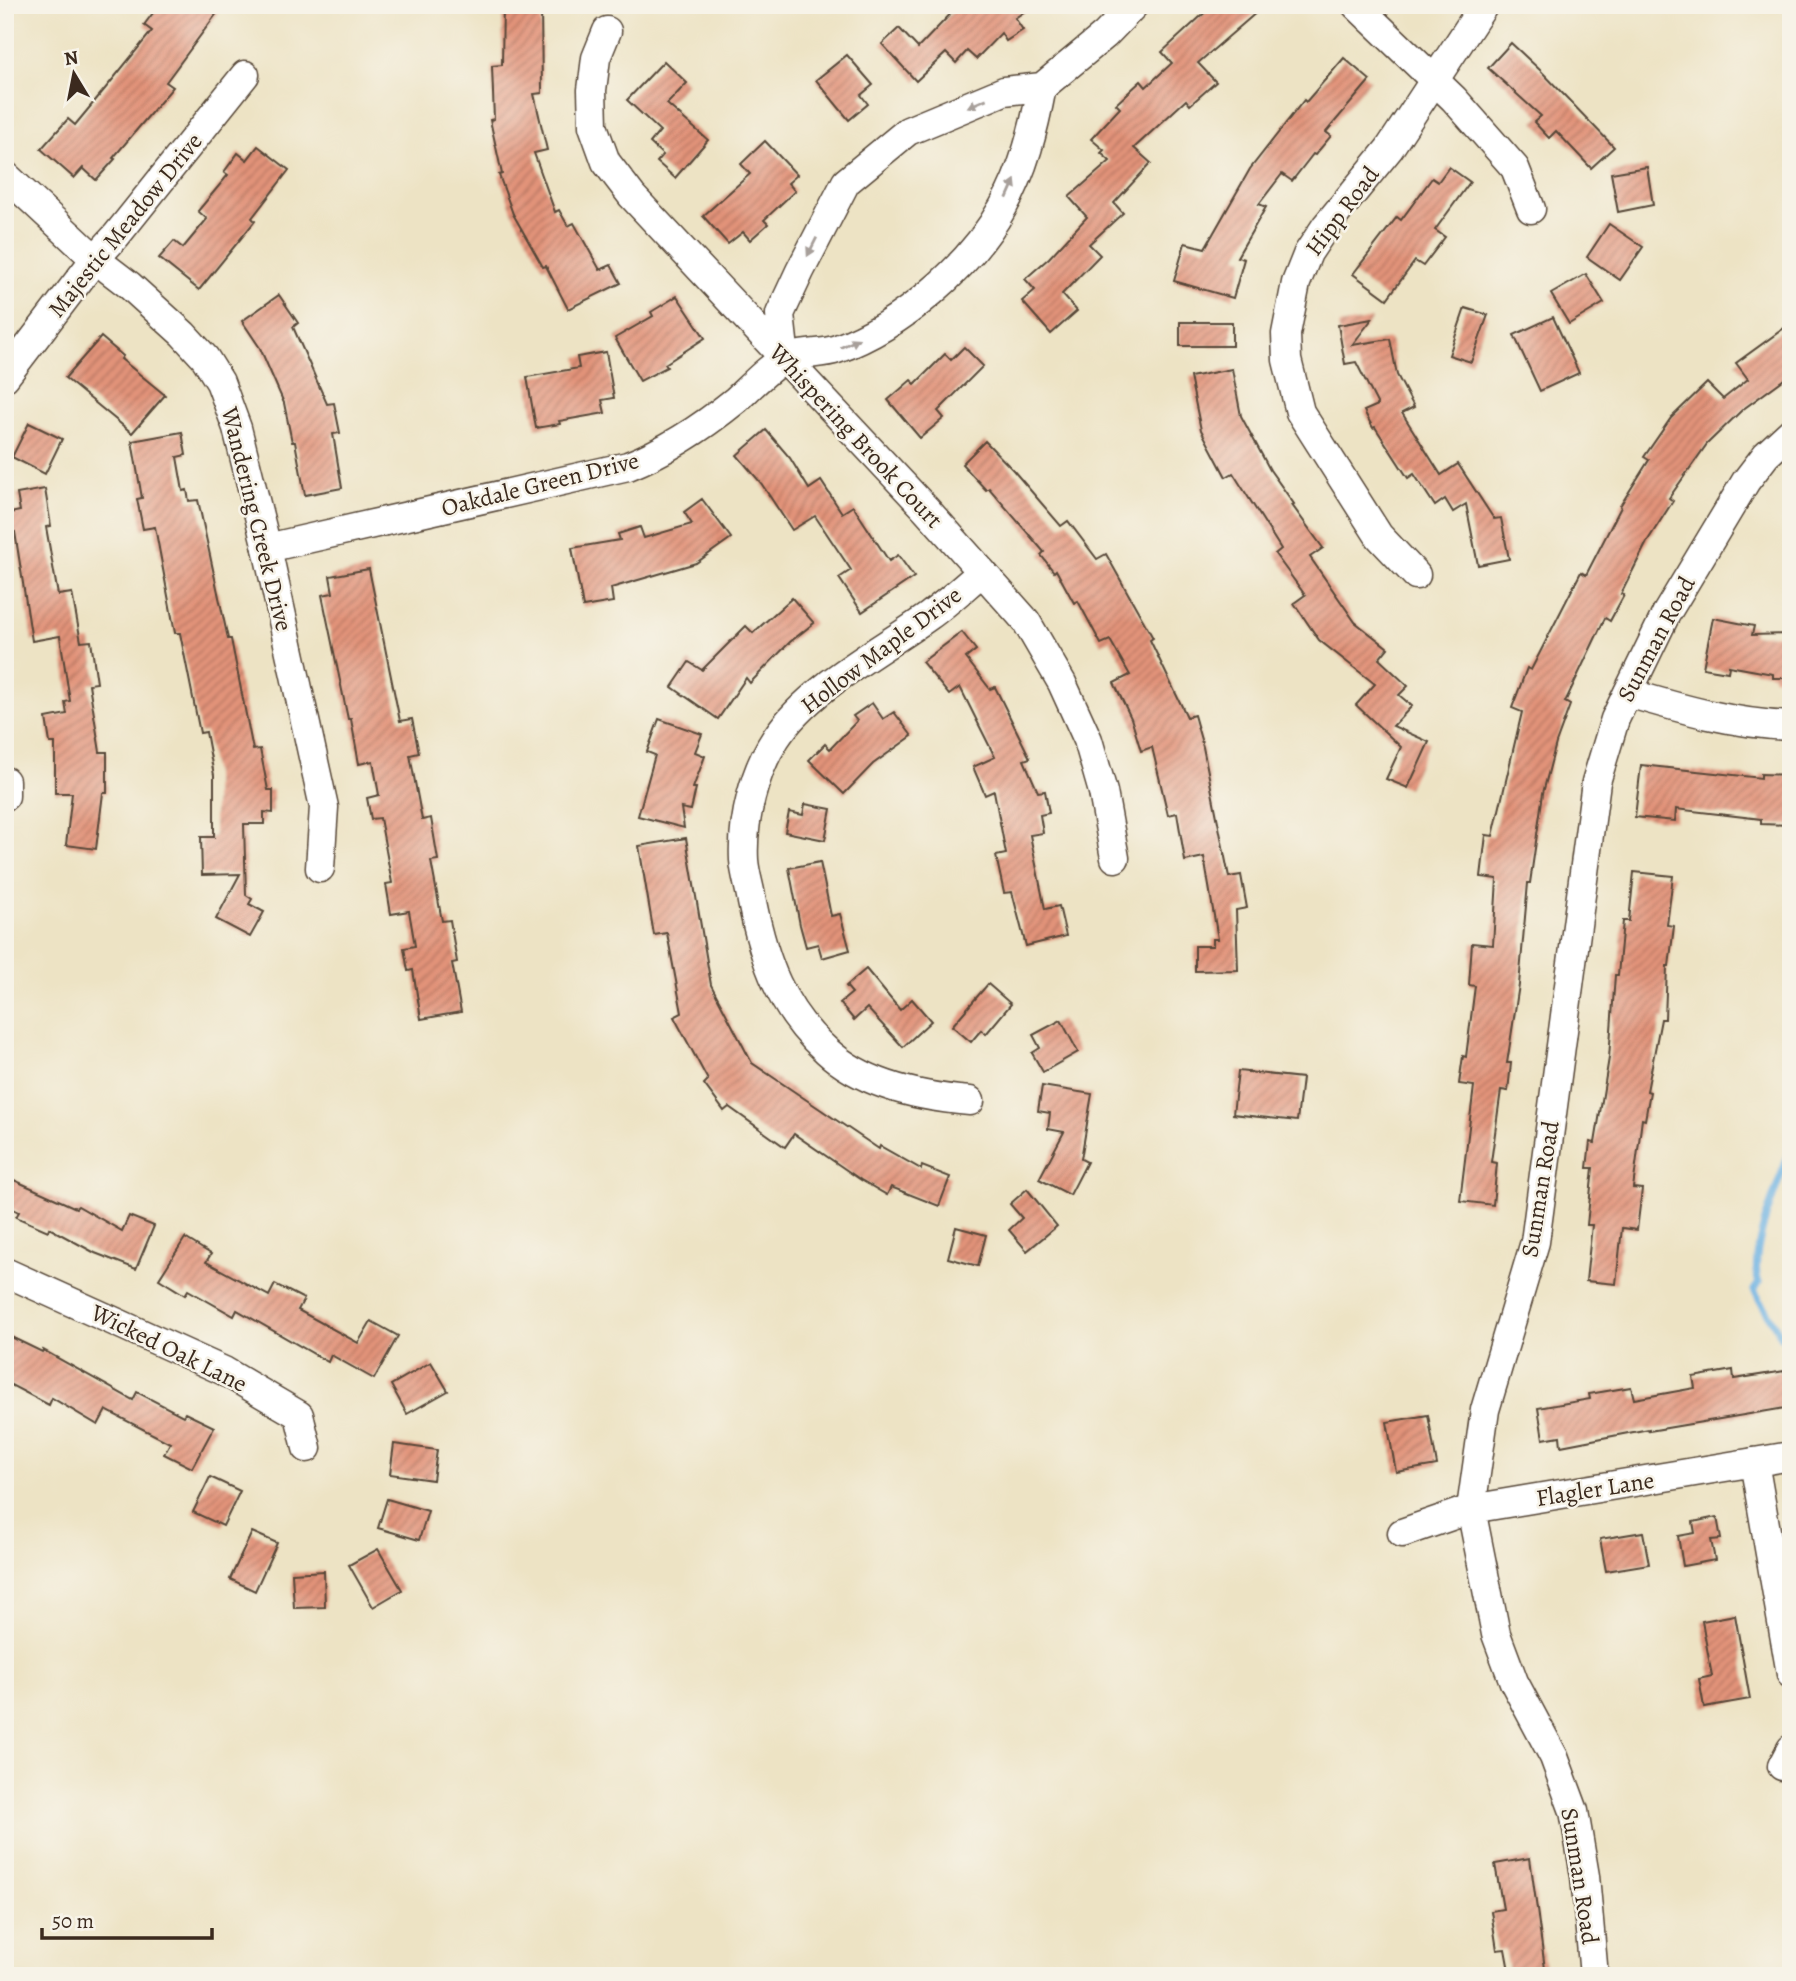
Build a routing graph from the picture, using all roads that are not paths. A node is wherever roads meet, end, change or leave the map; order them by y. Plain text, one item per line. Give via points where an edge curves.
1 (1133, 5) edge
2 (1356, 5) edge
3 (1484, 5) edge
4 (607, 31) dead end
5 (246, 75) dead end
6 (1434, 80) junction
7 (1042, 87) junction
8 (5, 175) edge
9 (1531, 209) dead end
10 (95, 259) junction
11 (785, 359) junction
12 (5, 377) edge
13 (1791, 432) edge
14 (267, 548) junction
15 (982, 572) junction
16 (1416, 575) dead end
17 (1628, 693) junction
18 (1791, 726) edge
19 (5, 781) edge
20 (5, 796) edge
21 (1115, 858) dead end
22 (320, 869) dead end
23 (970, 1101) dead end
24 (5, 1272) edge
25 (307, 1448) dead end
26 (1791, 1456) edge
27 (1754, 1462) junction
28 (1471, 1509) junction
29 (1402, 1533) dead end
30 (1791, 1674) edge
31 (1594, 1976) edge

1 - 7 street via 1105,35
2 - 6 street
3 - 6 street, Hipp Road
4 - 11 street, Whispering Brook Court via 596,58 592,90 593,126 606,162 632,196
5 - 10 street, Majestic Meadow Drive
6 - 9 street via 1515,168
6 - 16 street, Hipp Road via 1390,149 1308,253 1286,334 1287,360 1300,412 1379,536
11 -> 7 street, Oakdale Green Drive via 836,350 908,312 943,283 1003,208 1033,135
7 -> 11 street via 1004,91 908,131 846,182 780,314
8 - 10 street, Wandering Creek Drive
10 - 12 street, Majestic Meadow Drive
10 - 14 street, Wandering Creek Drive via 183,334 220,382 237,428
11 - 14 street, Oakdale Green Drive via 712,419 628,466
11 - 15 street, Whispering Brook Court
13 - 17 street, Sunman Road via 1746,481 1666,614
14 - 22 street, Wandering Creek Drive via 324,807
15 - 21 street, Whispering Brook Court via 1026,621 1062,683 1088,740
15 - 23 street, Hollow Maple Drive via 834,682 776,738 751,800 744,860 766,960 781,995 803,1027 829,1053 863,1074 901,1090
17 - 18 street via 1732,721
17 - 28 street, Sunman Road via 1596,782 1535,1242 1485,1410
19 - 20 street
24 - 25 street, Wicked Oak Lane via 225,1371 299,1415
26 - 27 street, Flagler Lane
27 - 28 street, Flagler Lane
27 - 30 street
28 - 29 street, Flagler Lane
28 - 31 street, Sunman Road via 1496,1634 1574,1811

